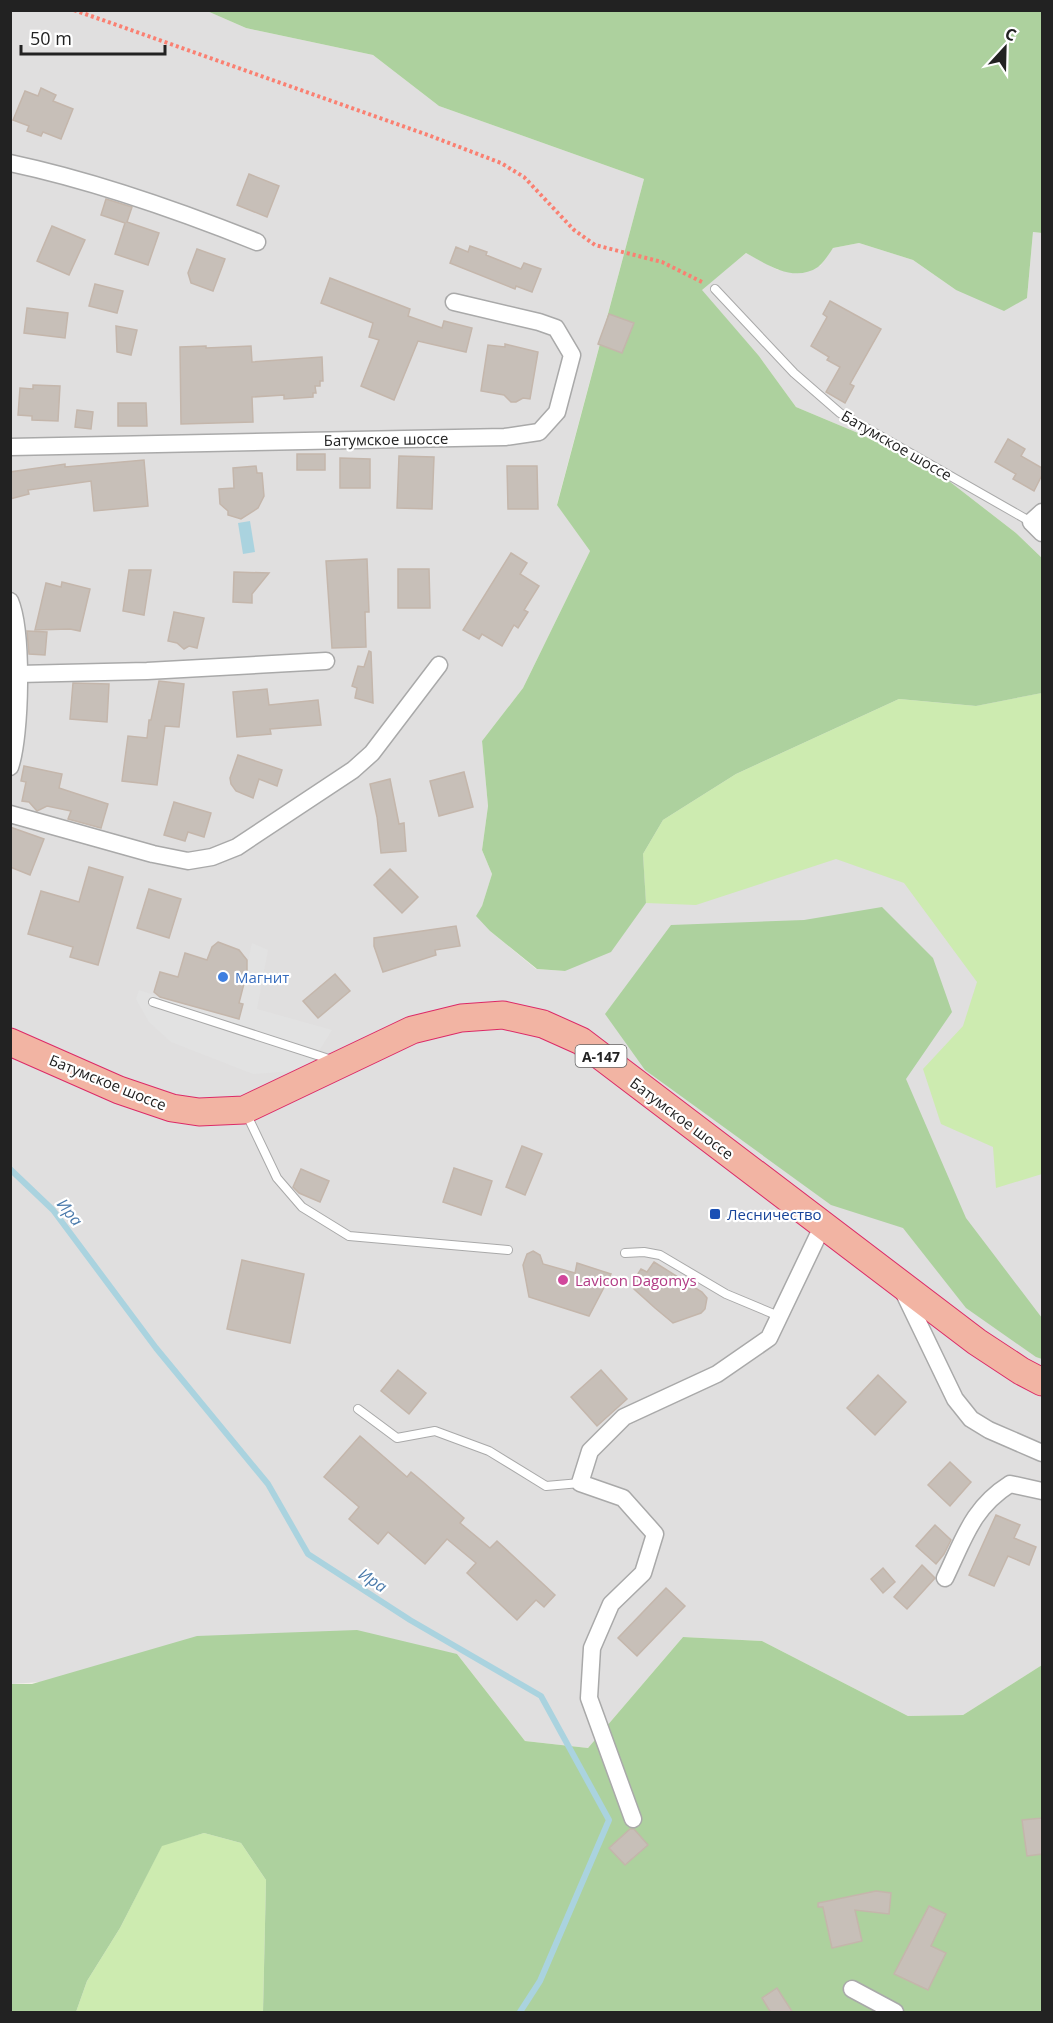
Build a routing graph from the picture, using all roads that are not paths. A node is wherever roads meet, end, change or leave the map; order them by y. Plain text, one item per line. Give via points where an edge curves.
1 (10, 163) edge
2 (257, 242) dead end
3 (715, 289) road end
4 (454, 302) dead end
5 (10, 447) edge
6 (1039, 522) edge
7 (10, 601) edge
8 (326, 661) dead end
9 (439, 665) dead end
10 (18, 674) junction
11 (10, 767) edge
12 (10, 814) edge
13 (153, 1002) dead end
14 (10, 1042) edge
15 (341, 1063) junction
16 (244, 1110) junction
17 (823, 1225) junction
18 (508, 1250) dead end
19 (626, 1253) dead end
20 (899, 1283) junction
21 (781, 1317) junction
22 (1042, 1382) edge
23 (358, 1409) dead end
24 (1042, 1453) edge
25 (580, 1483) junction
26 (1042, 1491) edge
27 (945, 1578) dead end
28 (633, 1819) dead end
29 (852, 1989) dead end
30 (895, 2013) edge

1 - 2 street via 184,213
3 - 6 lane, Батумское шоссе via 794,373 840,413
4 - 5 street, Батумское шоссе via 556,328 572,355 556,412 539,432 506,437
7 - 10 street via 16,613
8 - 10 street via 147,672
9 - 12 street via 372,753 353,771 237,847 212,857 188,861 153,854
10 - 11 street via 17,723
13 - 15 lane
14 - 16 highway, Батумское шоссе / А-147 via 119,1090 171,1108 199,1112
15 - 16 highway, Батумское шоссе / А-147
15 - 17 highway, Батумское шоссе / А-147 via 412,1030 461,1018 503,1015 543,1024 581,1041
16 - 18 lane via 277,1178 302,1208 349,1236
17 - 20 highway, Батумское шоссе / А-147
17 - 21 street
19 - 21 lane via 660,1255 726,1294
20 - 22 highway, Батумское шоссе / А-147 via 976,1342
20 - 24 street via 960,1406 971,1419 989,1430
21 - 25 street via 769,1338 717,1374 624,1417 590,1451
23 - 25 lane via 397,1438 435,1431 489,1451 546,1486
25 - 28 street via 623,1498 655,1534 643,1573 611,1604 592,1648 589,1698
26 - 27 street via 1010,1484 992,1495 975,1516
29 - 30 street

